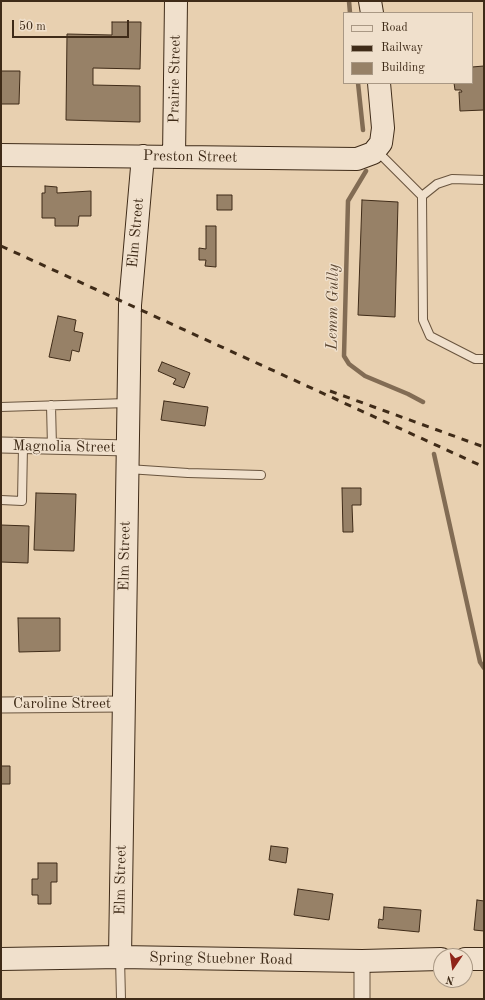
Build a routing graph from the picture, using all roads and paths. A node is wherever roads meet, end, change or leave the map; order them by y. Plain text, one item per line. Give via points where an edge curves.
1 (176, 1) edge
2 (370, 1) edge
3 (372, 12) edge
4 (379, 84) edge
5 (376, 150) junction
6 (1, 155) edge
7 (143, 156) junction
8 (174, 157) junction
9 (484, 180) edge
10 (422, 196) junction
11 (484, 359) edge
12 (128, 404) junction
13 (51, 405) junction
14 (1, 407) edge
15 (1, 445) edge
16 (23, 446) junction
17 (52, 447) junction
18 (128, 458) junction
19 (261, 475) dead end
20 (1, 500) edge
21 (122, 704) junction
22 (1, 705) edge
23 (120, 957) junction
24 (433, 959) edge
25 (473, 959) edge
26 (484, 959) edge
27 (1, 960) edge
28 (362, 961) junction
29 (121, 999) edge
30 (362, 999) edge

1 - 8 street, Prairie Street
2 - 3 street
4 - 5 street via 383,134
5 - 8 street, Preston Street via 364,157 347,159
5 - 10 lane
6 - 7 street, Preston Street
7 - 8 street, Preston Street
7 - 12 street, Elm Street via 130,305
9 - 10 lane via 452,179 437,184
10 - 11 lane via 422,320 430,336 475,359
12 - 13 lane
12 - 18 street, Elm Street
13 - 14 lane
13 - 17 lane
15 - 16 street, Magnolia Street
16 - 17 street, Magnolia Street
16 - 20 lane via 22,501
17 - 18 street, Magnolia Street
18 - 19 lane via 188,473
18 - 21 street, Elm Street
21 - 22 street, Caroline Street
21 - 23 street, Elm Street
23 - 27 street, Spring Stuebner Road
23 - 28 street, Spring Stuebner Road
23 - 29 lane
24 - 28 street, Spring Stuebner Road
25 - 26 street
28 - 30 street

